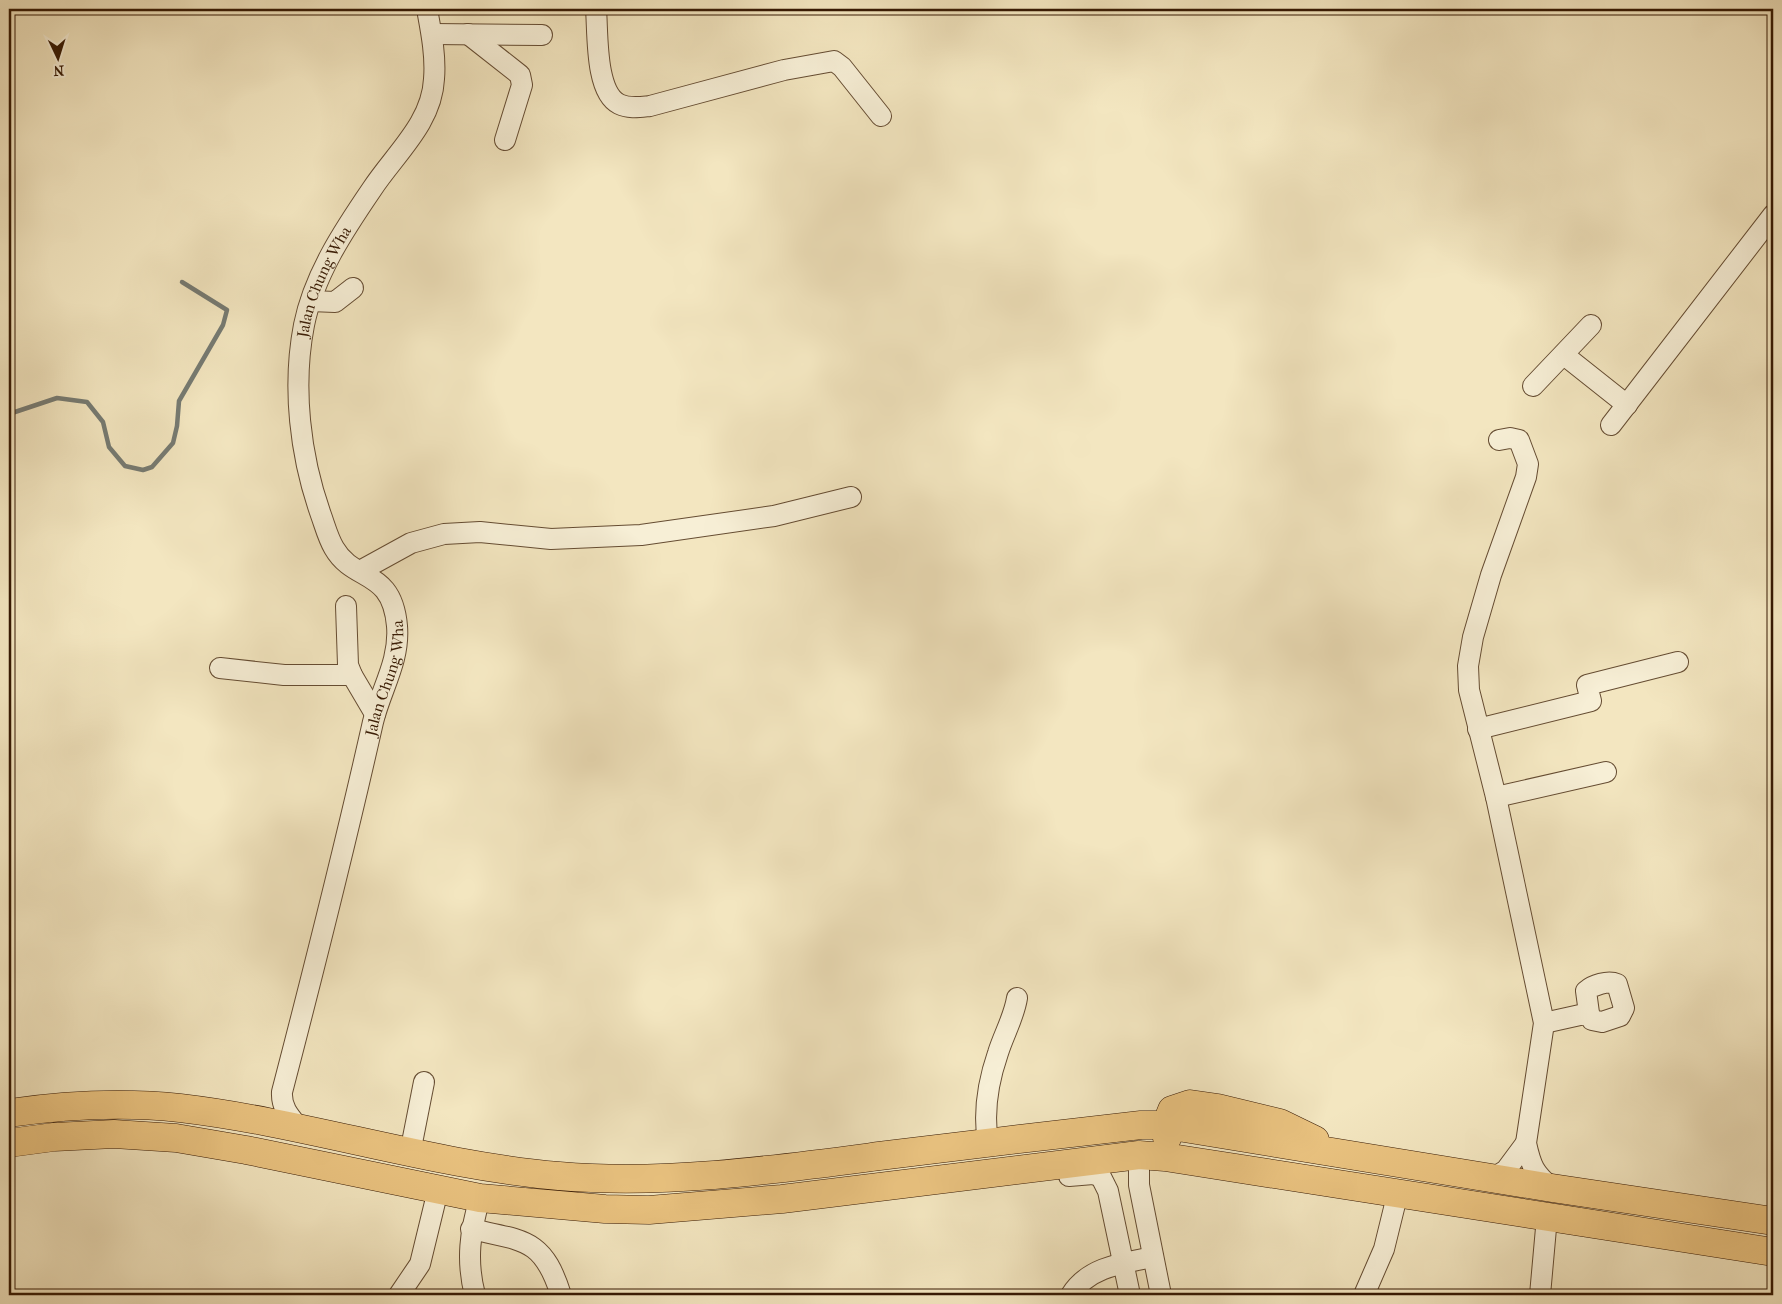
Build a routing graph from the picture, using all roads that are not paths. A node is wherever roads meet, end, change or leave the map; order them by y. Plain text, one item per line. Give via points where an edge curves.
1 (427, 9) edge
2 (596, 9) edge
3 (432, 34) junction
4 (468, 34) junction
5 (542, 34) dead end
6 (881, 116) dead end
7 (505, 140) dead end
8 (1773, 214) edge
9 (353, 288) dead end
10 (311, 301) junction
11 (1591, 325) dead end
12 (1564, 355) junction
13 (1533, 386) dead end
14 (1627, 405) junction
15 (1611, 425) dead end
16 (1499, 440) dead end
17 (851, 497) dead end
18 (360, 571) junction
19 (346, 606) dead end
20 (1678, 662) dead end
21 (220, 668) dead end
22 (352, 675) junction
23 (375, 714) junction
24 (1478, 729) junction
25 (1606, 772) dead end
26 (1496, 797) junction
27 (1017, 998) dead end
28 (1589, 1013) dead end
29 (1544, 1023) junction
30 (424, 1082) dead end
31 (9, 1113) edge
32 (1153, 1125) junction
33 (300, 1129) junction
34 (988, 1142) junction
35 (1526, 1143) junction
36 (9, 1144) edge
37 (410, 1153) junction
38 (1139, 1155) junction
39 (1009, 1170) junction
40 (1493, 1178) junction
41 (1326, 1180) junction
42 (1552, 1188) junction
43 (438, 1190) junction
44 (1398, 1192) junction
45 (480, 1198) junction
46 (1547, 1217) junction
47 (1773, 1221) edge
48 (471, 1229) junction
49 (1773, 1252) edge
50 (1153, 1257) junction
51 (1124, 1263) junction
52 (399, 1295) edge
53 (474, 1295) edge
54 (560, 1295) edge
55 (1070, 1295) edge
56 (1130, 1295) edge
57 (1161, 1295) edge
58 (1364, 1295) edge
59 (1540, 1295) edge

1 - 3 street, Jalan Chung Wha
2 - 6 street via 603,81 608,96 619,104 633,108 650,106 834,60
3 - 4 street
3 - 10 street, Jalan Chung Wha via 434,80 428,106 415,132 373,186 336,243
4 - 5 street
4 - 7 street via 520,75 522,85
8 - 14 street
9 - 10 street via 335,302
10 - 18 street, Jalan Chung Wha via 304,325 300,378 301,437 313,492 334,550
11 - 12 street
12 - 13 street
12 - 14 street
14 - 15 street
16 - 24 street via 1519,440 1528,464 1473,637 1468,666 1469,690
17 - 18 street via 774,516 642,534 551,539 480,532 444,534 411,543
18 - 23 street, Jalan Chung Wha via 389,594 398,629 392,672
19 - 22 street via 348,665
20 - 24 street via 1587,685 1591,701
21 - 22 street via 284,675
22 - 23 street
23 - 33 street, Jalan Chung Wha via 338,876 282,1092 281,1102
24 - 26 street
25 - 26 street
26 - 29 street
27 - 34 street via 1015,1013 998,1053 986,1098
28 - 29 street
29 - 35 street
30 - 37 street
31 - 33 highway via 106,1105 178,1108 251,1118
32 - 34 highway
32 - 38 highway
32 - 40 highway via 1330,1150
32 - 41 highway via 1165,1134 1170,1143 1181,1149 1311,1169
33 - 37 highway
34 - 37 highway via 777,1169 651,1178 561,1176 489,1169
35 - 40 street via 1506,1170
35 - 42 street via 1537,1176
36 - 43 highway via 54,1137 114,1134 176,1138
38 - 39 highway
38 - 41 highway
38 - 50 street via 1139,1185
39 - 45 highway via 782,1199 649,1210 605,1210
39 - 51 street via 1029,1180 1093,1174 1101,1177 1108,1191
40 - 42 highway
41 - 44 highway
42 - 47 highway
43 - 45 highway
43 - 52 street via 420,1264
44 - 46 highway
44 - 58 street via 1384,1249
45 - 48 street
46 - 49 highway
46 - 59 street
48 - 53 street via 470,1279
48 - 54 street via 530,1245 544,1256
50 - 51 street
50 - 57 street
51 - 55 street via 1094,1272
51 - 56 street

